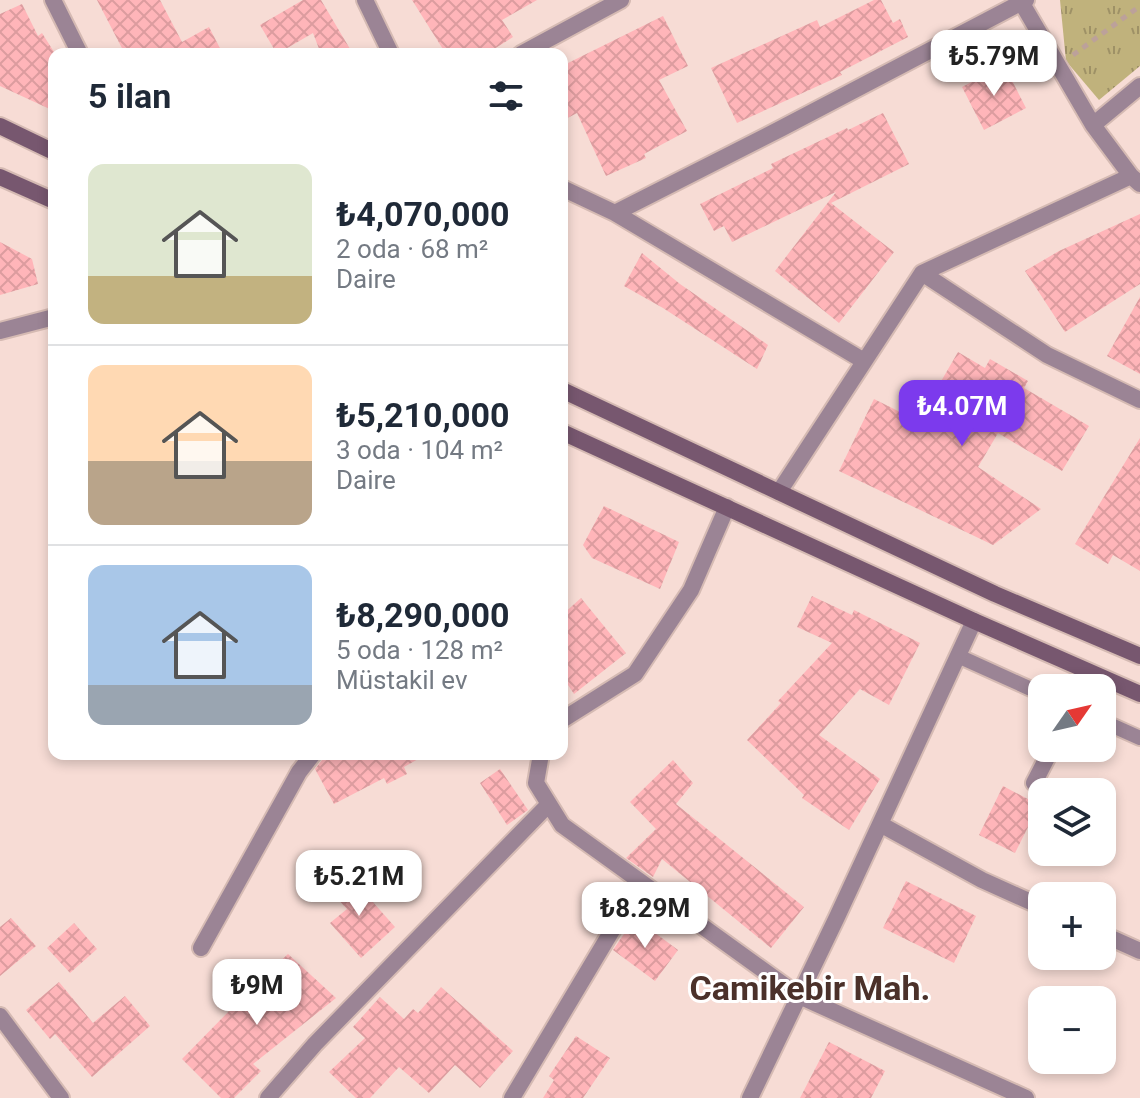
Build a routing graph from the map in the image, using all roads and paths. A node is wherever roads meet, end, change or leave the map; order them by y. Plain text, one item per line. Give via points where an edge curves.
1 (53, 0) edge
2 (365, 0) edge
3 (621, 0) edge
4 (1023, 1) edge
5 (603, 4) edge
6 (1140, 6) edge
7 (77, 48) edge
8 (388, 48) edge
9 (531, 48) edge
10 (1059, 66) junction
11 (1140, 86) edge
12 (1093, 125) junction
13 (0, 126) edge
14 (48, 149) edge
15 (0, 177) edge
16 (1136, 180) edge
17 (568, 191) edge
18 (48, 198) edge
19 (615, 213) junction
20 (922, 273) junction
21 (48, 319) edge
22 (0, 331) edge
23 (864, 361) junction
24 (568, 393) edge
25 (1140, 400) edge
26 (568, 435) edge
27 (779, 492) junction
28 (727, 507) junction
29 (974, 621) junction
30 (958, 656) junction
31 (1140, 656) edge
32 (1028, 688) edge
33 (1140, 694) edge
34 (568, 716) edge
35 (1116, 727) edge
36 (1140, 738) edge
37 (308, 760) edge
38 (540, 760) edge
39 (549, 804) junction
40 (880, 824) junction
41 (641, 882) junction
42 (1028, 901) edge
43 (1116, 940) edge
44 (201, 948) dead end
45 (1140, 951) edge
46 (799, 996) junction
47 (0, 1016) edge
48 (61, 1098) edge
49 (268, 1098) edge
50 (512, 1098) edge
51 (750, 1098) edge
52 (1026, 1098) edge

1 - 7 street
2 - 8 street
3 - 5 street
4 - 10 street
4 - 19 street
5 - 9 street
6 - 10 path
10 - 12 street
11 - 12 street
12 - 16 street
13 - 14 main road
15 - 18 main road
16 - 20 street
17 - 19 street
19 - 23 street
20 - 23 street
20 - 25 street via 1047,355
21 - 22 street
23 - 27 street
24 - 27 main road
26 - 28 main road
27 - 31 main road
28 - 29 main road
28 - 34 street via 691,590 635,674
29 - 30 street
29 - 33 main road
30 - 32 lane
30 - 40 street
35 - 36 lane
37 - 44 street
38 - 39 street via 536,783
39 - 41 street via 562,825
39 - 49 street
40 - 42 street
40 - 46 street
41 - 46 street
41 - 50 street
43 - 45 street
46 - 51 street
46 - 52 street
47 - 48 street

